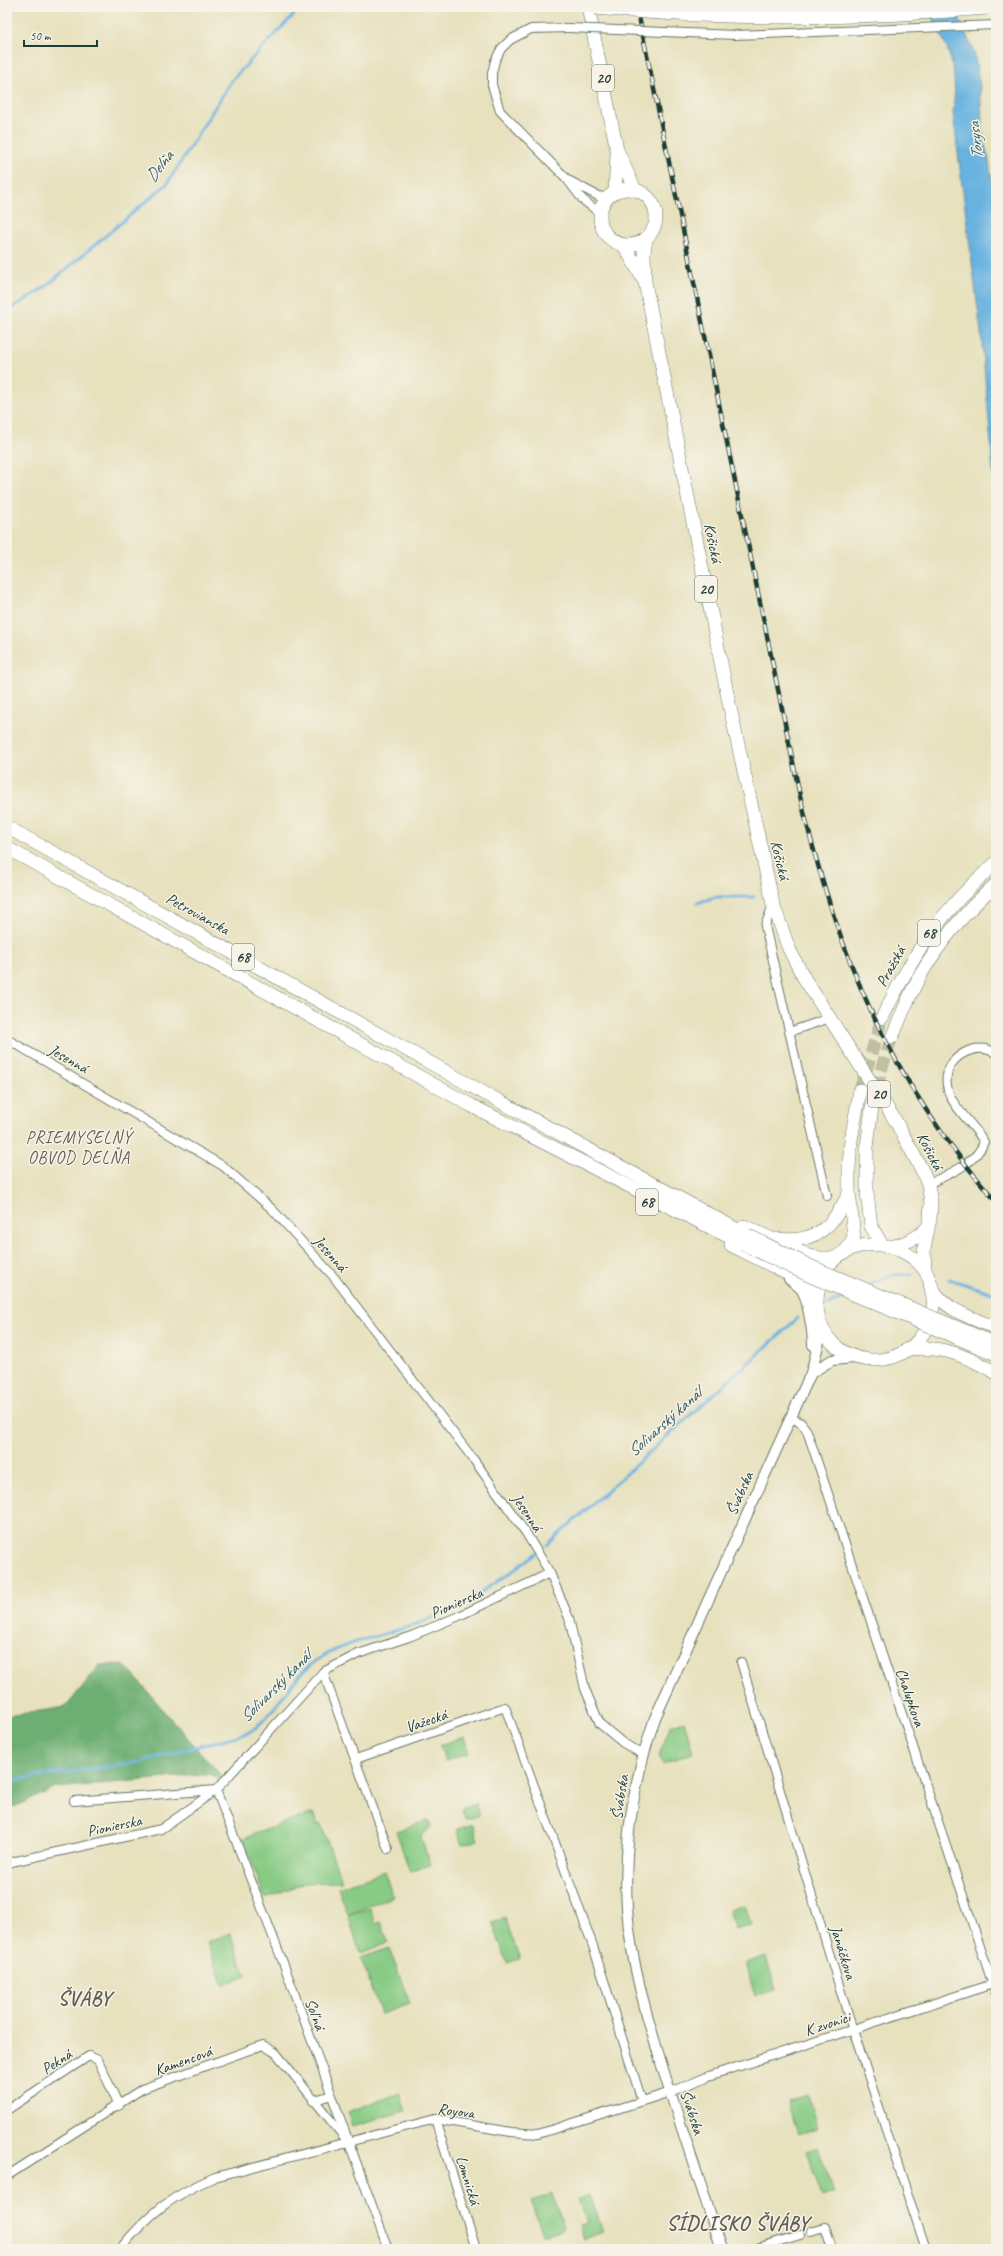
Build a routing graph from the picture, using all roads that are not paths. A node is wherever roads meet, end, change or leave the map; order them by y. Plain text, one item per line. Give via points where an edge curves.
1 (588, 7) edge
2 (595, 7) edge
3 (986, 7) edge
4 (996, 25) edge
5 (617, 150) junction
6 (566, 178) junction
7 (635, 190) junction
8 (611, 195) junction
9 (600, 213) junction
10 (646, 239) junction
11 (624, 245) junction
12 (645, 282) junction
13 (7, 827) edge
14 (7, 848) edge
15 (996, 863) edge
16 (996, 884) edge
17 (773, 904) junction
18 (830, 1018) junction
19 (882, 1018) tunnel mouth
20 (789, 1032) junction
21 (892, 1037) tunnel mouth
22 (7, 1039) edge
23 (996, 1053) edge
24 (860, 1090) tunnel mouth
25 (472, 1106) junction
26 (872, 1107) tunnel mouth
27 (928, 1184) junction
28 (849, 1192) junction
29 (827, 1196) dead end
30 (928, 1227) junction
31 (749, 1237) junction
32 (886, 1246) junction
33 (840, 1255) junction
34 (777, 1269) junction
35 (925, 1270) junction
36 (930, 1283) junction
37 (816, 1300) junction
38 (932, 1314) junction
39 (819, 1323) junction
40 (996, 1328) edge
41 (996, 1344) edge
42 (908, 1349) junction
43 (996, 1354) edge
44 (855, 1358) junction
45 (973, 1360) junction
46 (811, 1373) junction
47 (996, 1373) edge
48 (790, 1417) junction
49 (550, 1573) junction
50 (741, 1662) dead end
51 (323, 1672) junction
52 (642, 1754) junction
53 (356, 1759) junction
54 (216, 1790) junction
55 (74, 1800) dead end
56 (388, 1849) dead end
57 (7, 1863) edge
58 (993, 1984) junction
59 (996, 1994) edge
60 (853, 2029) junction
61 (670, 2092) junction
62 (331, 2095) junction
63 (313, 2101) junction
64 (642, 2101) junction
65 (119, 2106) junction
66 (7, 2110) edge
67 (435, 2119) junction
68 (348, 2142) junction
69 (7, 2176) edge
70 (811, 2232) dead end
71 (800, 2235) dead end
72 (120, 2249) edge
73 (388, 2249) edge
74 (476, 2249) edge
75 (722, 2249) edge
76 (754, 2249) edge
77 (832, 2249) edge
78 (926, 2249) edge

1 - 5 main road, 20
2 - 3 highway, bridge via 676,13 798,16
4 - 6 street, bridge via 735,35 569,28 543,28 520,33 501,49 492,73 494,95 500,111
5 - 7 main road, 20
5 - 8 main road, 20
6 - 8 street via 593,194
6 - 9 street via 583,200
7 - 8 main road via 621,190
7 - 10 main road, Košická / 20 via 650,199 656,216 652,232
8 - 9 main road, 20
9 - 11 main road via 604,232 614,242
10 - 11 main road via 632,245
10 - 12 main road, Košická / 20
11 - 12 main road, Košická / 20
12 - 17 main road, Košická / 20 via 728,696
13 - 31 main road, Petrovianska / 68 via 477,1089
14 - 25 main road, 68
15 - 19 main road, Pražská / 68 via 951,905 926,937 906,969
16 - 21 main road, Pražská / 68 via 962,918 939,947 920,976
17 - 18 main road, Košická / 20 via 789,949
17 - 20 street, Košická via 765,926
18 - 20 street
18 - 27 main road, Košická / 20 via 895,1120 918,1159
20 - 29 street, Košická
22 - 49 street, Jesenná via 216,1161 236,1175 272,1209 333,1276 474,1460
23 - 27 street, Košická via 985,1048 970,1050 958,1057 949,1069 946,1085 949,1096 984,1142 973,1159
24 - 28 main road, 68 via 851,1140
25 - 31 main road
25 - 34 main road, 68 via 542,1148
26 - 32 main road via 866,1165 870,1226
27 - 30 main road, Košická / 20 via 931,1203
28 - 31 main road, 68 via 826,1228 812,1236 788,1240
28 - 33 main road, 68 via 854,1236
30 - 32 main road via 920,1236 906,1243
30 - 35 main road, Košická / 20 via 924,1249
31 - 33 main road via 809,1256 820,1258
31 - 41 main road, bridge via 812,1267
31 - 43 main road, bridge via 808,1275
32 - 33 main road via 864,1246
32 - 35 main road, 68 via 903,1252
33 - 37 main road, 68 via 822,1276
34 - 37 main road, 68 via 806,1283
34 - 46 street via 798,1286 806,1298 813,1334
35 - 36 main road, 68
36 - 38 main road, 68 via 934,1302
36 - 40 main road via 937,1296 948,1305
37 - 39 main road, 68
38 - 42 main road, 68 via 926,1330
38 - 45 main road via 938,1327
39 - 44 main road, 68 via 833,1343
39 - 46 street, Švábska via 819,1342
42 - 44 main road, 68 via 879,1360
42 - 45 main road via 938,1348
44 - 46 street via 832,1360
45 - 47 main road
46 - 48 street, Švábska
48 - 52 street, Švábska via 655,1718
48 - 58 street, Chalupkova via 801,1423 807,1431
49 - 51 street, Pionierska via 459,1616 409,1637 358,1654
49 - 52 street via 569,1618 585,1689 600,1724
50 - 60 street, Janáčkova
51 - 53 street
51 - 54 street, Pionierska
52 - 61 street, Švábska via 630,1818 627,1908 645,2010
53 - 56 street
53 - 64 street, Važecká via 505,1707 593,1946
54 - 55 street, Pionierska
54 - 57 street, Pionierska via 161,1829
54 - 62 street, Soľná via 284,1964
58 - 59 street, Chalupkova
58 - 60 street, K zvonici
60 - 61 street, K zvonici via 709,2076
60 - 78 street, Janáčkova
61 - 64 street, Royova
61 - 75 street, Švábska
62 - 63 street
62 - 68 street, Soľná
63 - 65 street, Kamencová via 276,2053 263,2046 142,2089
63 - 68 street, Kamencová
64 - 67 street, Royova via 538,2134
65 - 66 street, Pekná via 98,2060 88,2056
65 - 69 street, Kamencová
67 - 68 street, Royova
67 - 74 street, Lomnická
68 - 72 street, Royova via 215,2177 185,2190 166,2202
68 - 73 street, Soľná
70 - 77 street via 825,2227
71 - 76 street

